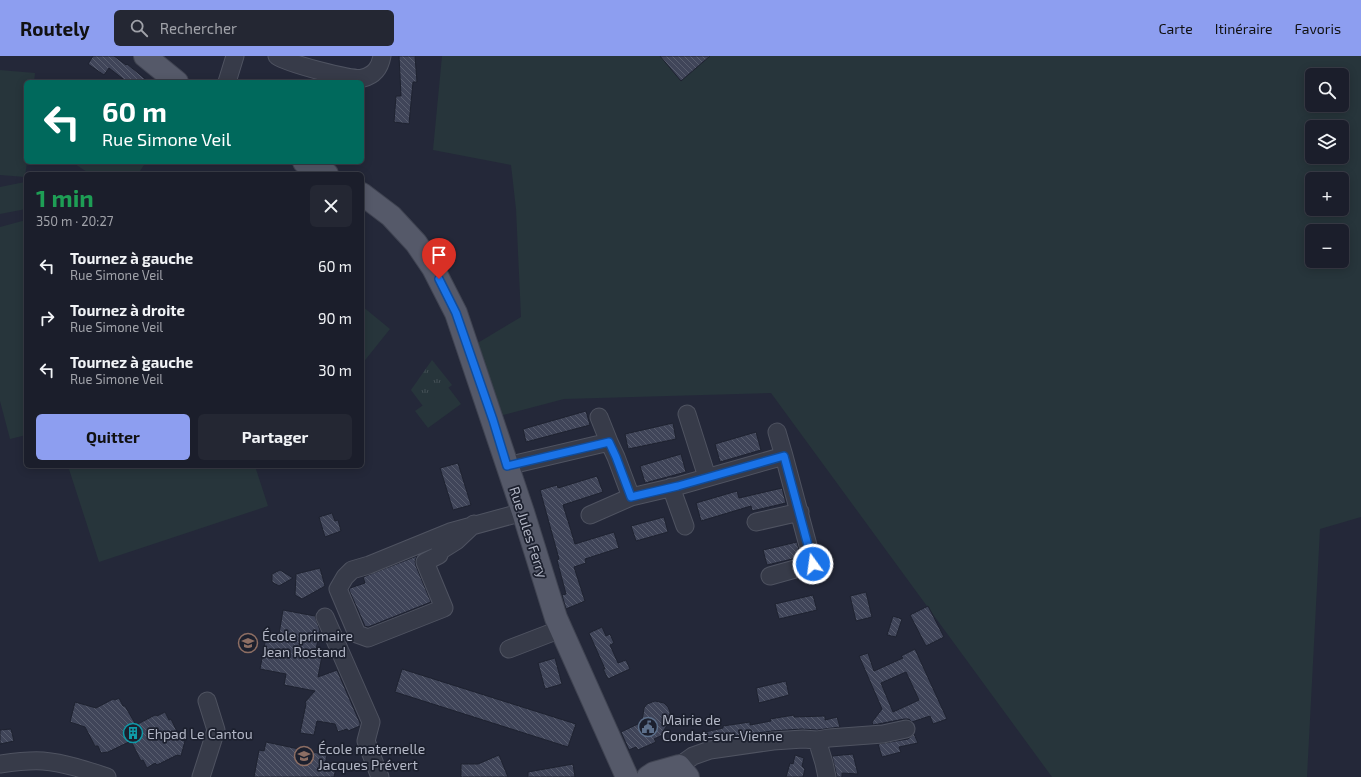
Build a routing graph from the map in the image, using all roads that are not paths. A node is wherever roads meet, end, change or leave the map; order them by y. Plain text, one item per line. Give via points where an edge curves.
1 (145, 56) edge
2 (235, 56) edge
3 (277, 56) edge
4 (382, 56) edge
5 (175, 80) edge
6 (228, 80) edge
7 (308, 164) edge
8 (323, 172) edge
9 (364, 196) edge
10 (687, 414) dead end
11 (599, 417) dead end
12 (777, 432) dead end
13 (609, 442) junction
14 (784, 456) junction
15 (507, 466) junction
16 (707, 477) junction
17 (671, 488) junction
18 (631, 497) junction
19 (523, 512) junction
20 (800, 512) junction
21 (590, 516) dead end
22 (756, 522) dead end
23 (474, 524) junction
24 (685, 526) dead end
25 (770, 576) dead end
26 (326, 618) dead end
27 (560, 628) junction
28 (509, 649) dead end
29 (207, 702) dead end
30 (906, 729) dead end
31 (817, 740) junction
32 (0, 764) edge
33 (684, 771) edge
34 (107, 777) edge
35 (200, 777) edge
36 (380, 777) edge
37 (627, 777) edge
38 (648, 777) edge
39 (827, 777) edge

1 - 5 main road
2 - 6 street
3 - 4 street via 292,64 361,79 378,69
7 - 8 main road
9 - 15 main road, Rue Jules Ferry via 391,216 416,243 433,268 456,313
10 - 16 street
11 - 13 street
12 - 14 street
13 - 15 street
13 - 18 street
14 - 16 street
14 - 20 street
15 - 19 main road, Rue Jules Ferry
16 - 17 street
17 - 18 street
17 - 24 street
18 - 21 street
19 - 23 street
19 - 27 main road, Rue Jules Ferry
20 - 22 street
20 - 25 street via 813,564
23 - 23 street via 352,570 338,589 357,634 368,638 444,608 425,562 438,555
26 - 36 street via 371,722 366,741
27 - 28 street
27 - 37 main road, Rue Jules Ferry
29 - 35 street via 216,730
30 - 31 street via 883,734
31 - 33 street via 804,738 710,750 693,756
31 - 39 street
32 - 34 street via 43,761 76,767
33 - 38 main road via 654,773

